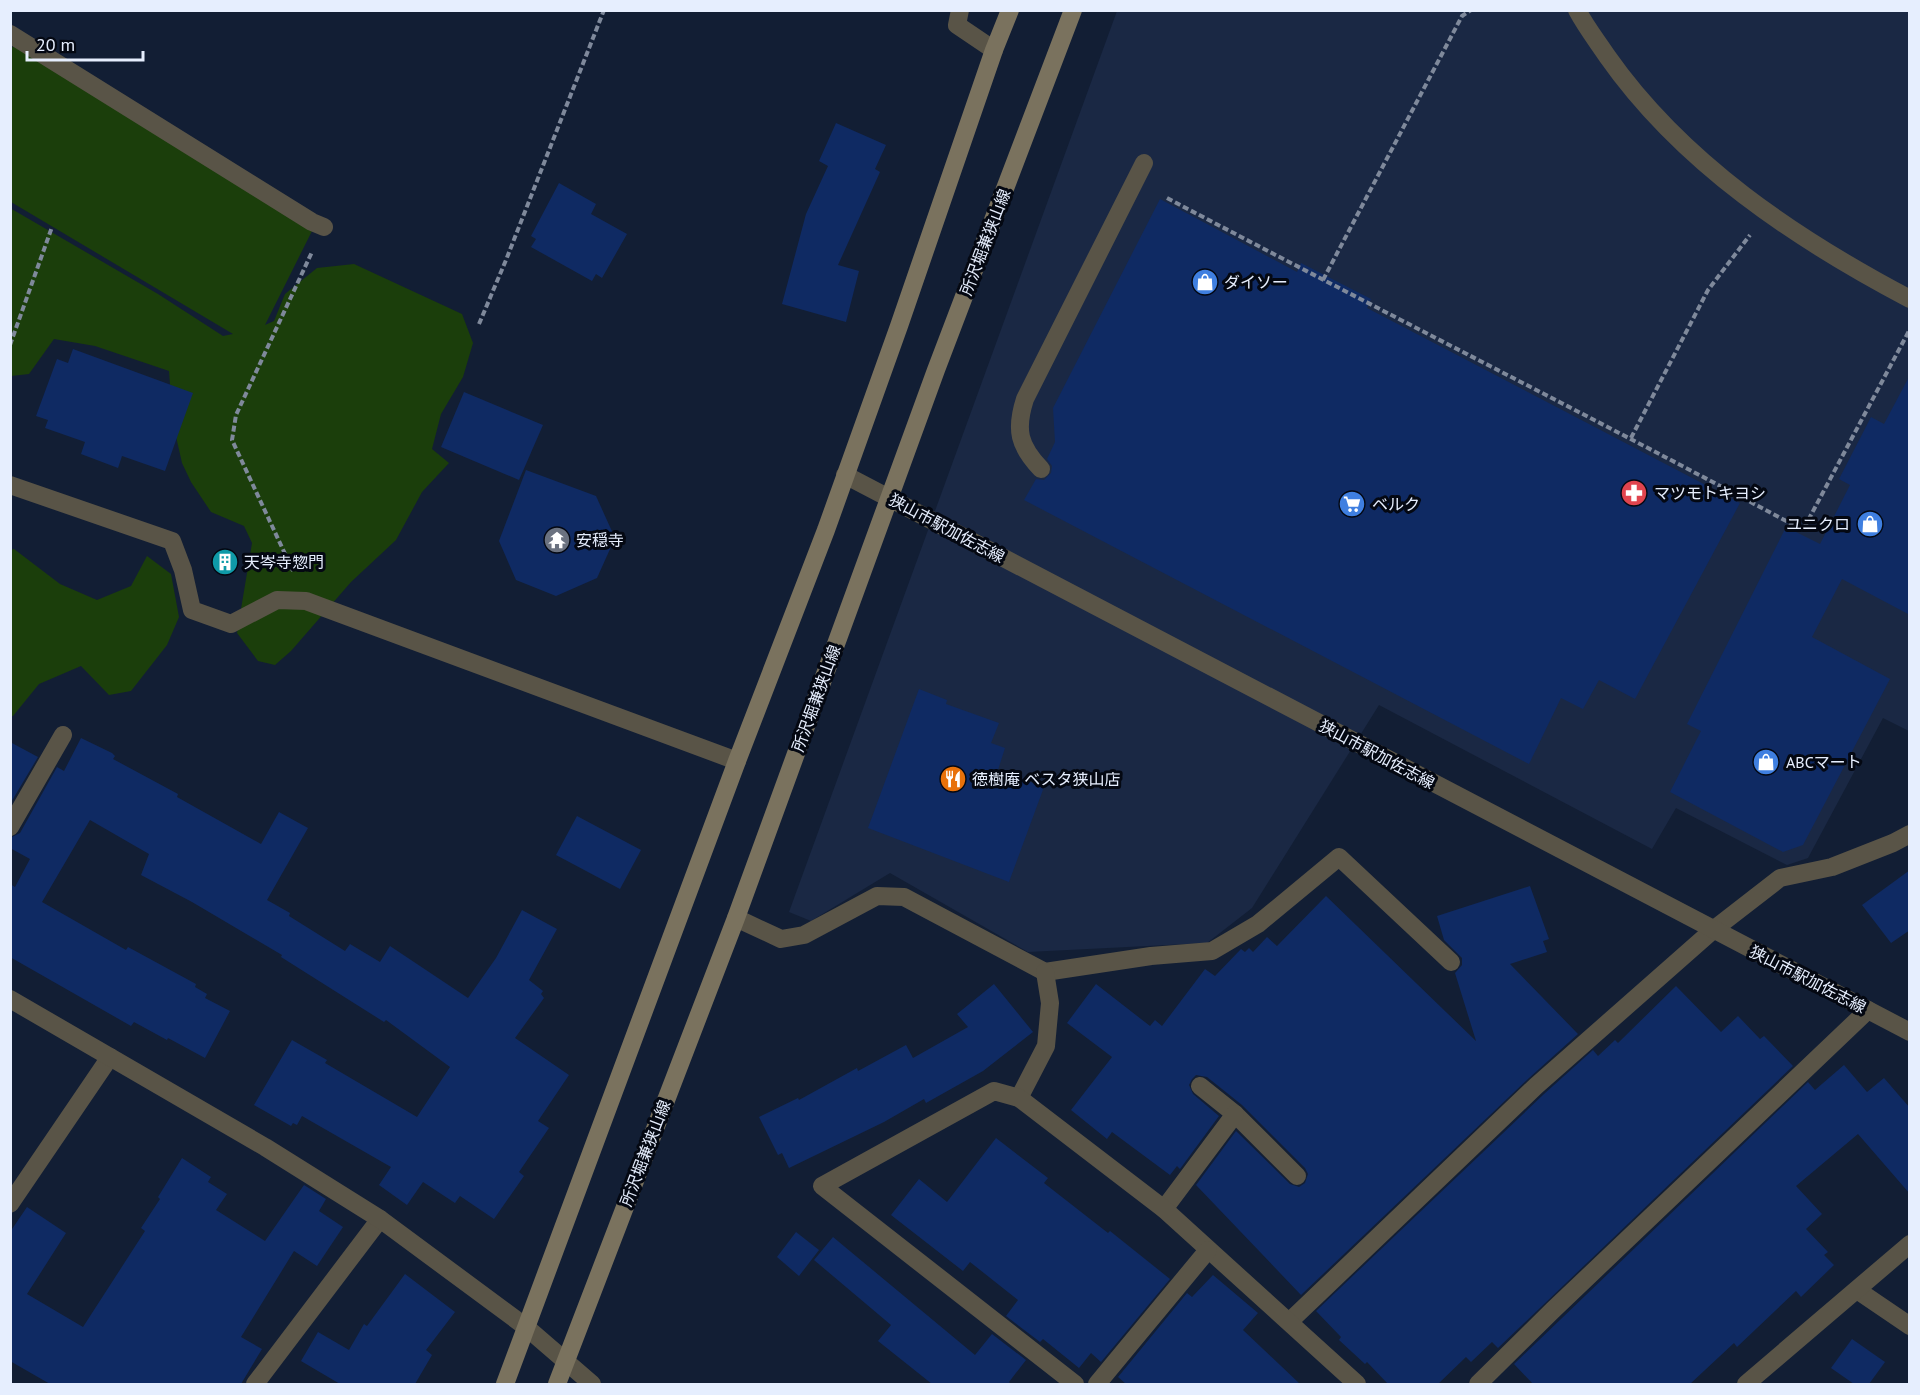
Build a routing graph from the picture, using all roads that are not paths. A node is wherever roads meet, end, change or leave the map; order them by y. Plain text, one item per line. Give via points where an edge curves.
1 (960, 10) edge
2 (1010, 10) edge
3 (1073, 10) edge
4 (1577, 10) edge
5 (10, 34) edge
6 (994, 50) junction
7 (1144, 163) dead end
8 (324, 227) road end
9 (1910, 299) edge
10 (1041, 469) dead end
11 (845, 475) junction
12 (10, 485) edge
13 (889, 498) junction
14 (63, 735) dead end
15 (737, 761) junction
16 (10, 827) edge
17 (1910, 834) edge
18 (736, 918) junction
19 (1713, 930) junction
20 (1451, 962) dead end
21 (1045, 972) junction
22 (10, 999) edge
23 (1868, 1010) junction
24 (1910, 1032) edge
25 (110, 1057) junction
26 (1200, 1086) dead end
27 (1019, 1098) junction
28 (1235, 1114) junction
29 (1297, 1176) dead end
30 (10, 1204) edge
31 (1164, 1209) junction
32 (380, 1219) junction
33 (1910, 1244) edge
34 (1208, 1250) junction
35 (1857, 1290) junction
36 (1290, 1322) junction
37 (1910, 1326) edge
38 (526, 1327) junction
39 (566, 1360) junction
40 (255, 1384) edge
41 (505, 1384) edge
42 (557, 1384) edge
43 (592, 1384) edge
44 (1075, 1384) edge
45 (1096, 1384) edge
46 (1358, 1384) edge
47 (1478, 1384) edge
48 (1746, 1384) edge

1 - 6 street via 957,25
2 - 6 main road
3 - 13 main road, 所沢堀兼狭山線
4 - 9 street via 1626,83 1686,147 1785,226
5 - 8 street
6 - 11 main road
7 - 10 street via 1025,399 1018,420 1021,441
11 - 13 street, 狭山市駅加佐志線
11 - 15 main road
12 - 15 street via 172,541 192,610 231,624 277,600 306,601
13 - 18 main road, 所沢堀兼狭山線
13 - 19 street, 狭山市駅加佐志線
14 - 16 street
15 - 38 main road
17 - 19 street via 1832,867 1780,878
18 - 21 street via 781,939 804,935 877,896 904,897
18 - 39 main road, 所沢堀兼狭山線
19 - 23 street, 狭山市駅加佐志線
19 - 36 street via 1536,1086
20 - 21 street via 1339,857 1258,924 1212,951
21 - 27 street via 1050,1003 1046,1046
22 - 25 street
23 - 24 street, 狭山市駅加佐志線
23 - 47 street
25 - 30 street
25 - 32 street
26 - 28 street
27 - 31 street
27 - 44 street via 994,1091 822,1186
28 - 29 street
28 - 31 street
31 - 34 street
32 - 38 street
32 - 40 street
33 - 35 street
34 - 36 street
34 - 45 street
35 - 37 street
35 - 48 street
36 - 46 street
38 - 39 street
38 - 41 main road
39 - 42 main road, 所沢堀兼狭山線
39 - 43 street

